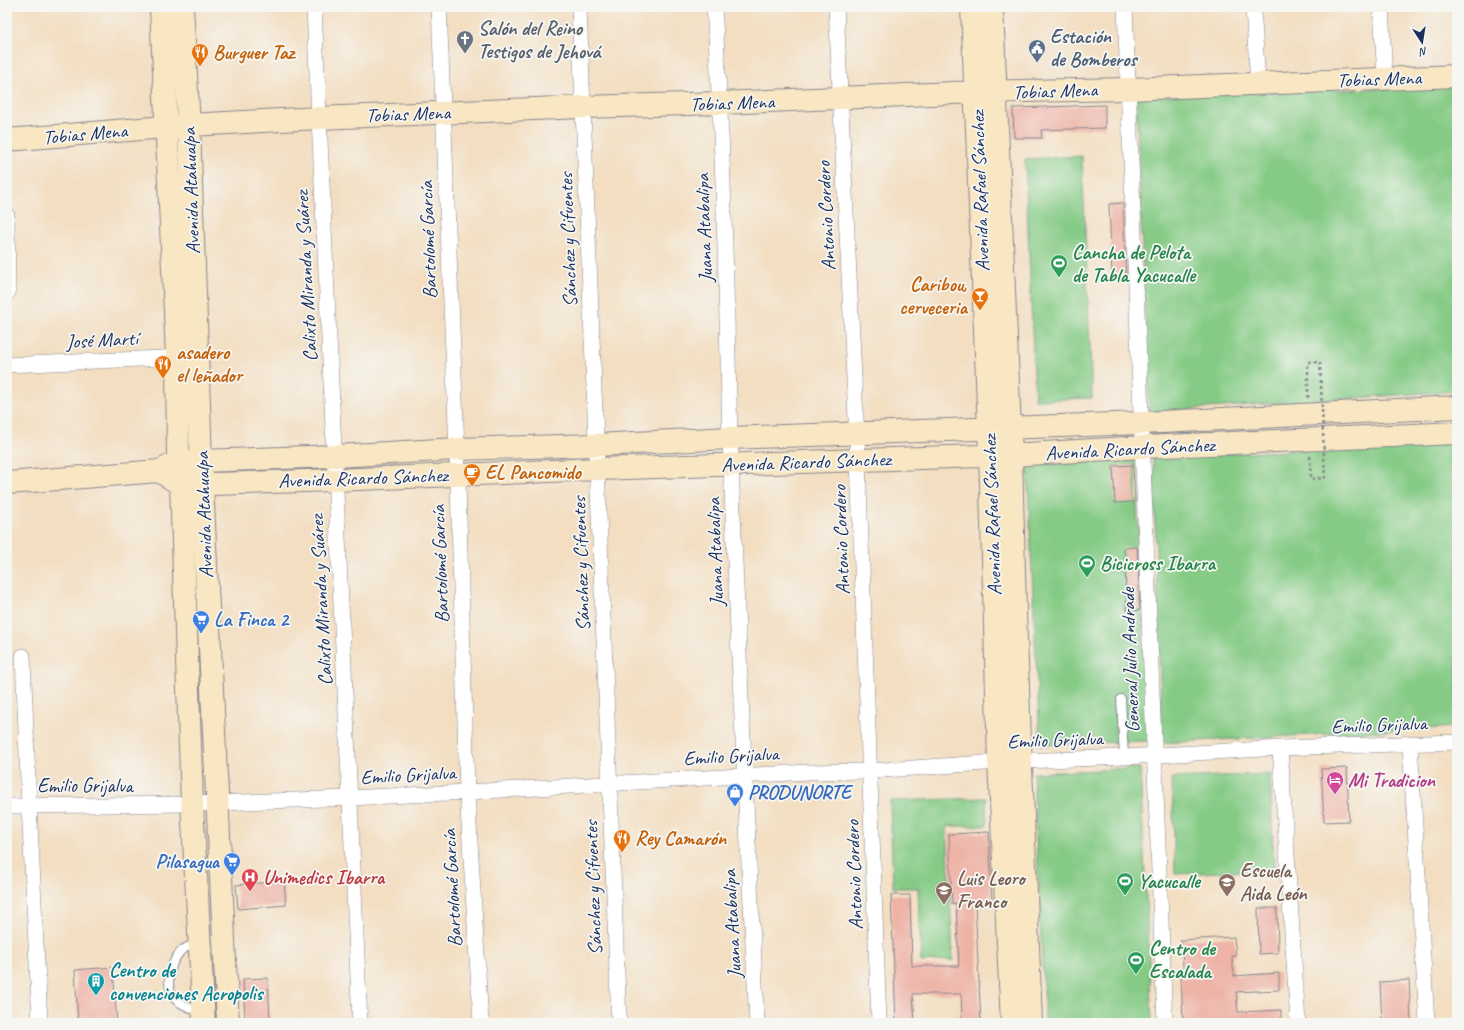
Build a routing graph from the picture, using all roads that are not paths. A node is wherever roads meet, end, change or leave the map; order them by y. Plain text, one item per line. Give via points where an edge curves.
1 (161, 7) edge
2 (182, 7) edge
3 (314, 7) edge
4 (439, 7) edge
5 (579, 7) edge
6 (714, 7) edge
7 (836, 7) edge
8 (972, 7) edge
9 (992, 7) edge
10 (1124, 7) edge
11 (1253, 7) edge
12 (1381, 7) edge
13 (1457, 76) edge
14 (1385, 79) junction
15 (1258, 84) junction
16 (1128, 89) junction
17 (986, 93) junction
18 (840, 99) junction
19 (721, 103) junction
20 (583, 107) junction
21 (443, 112) junction
22 (319, 118) junction
23 (189, 125) junction
24 (166, 127) junction
25 (7, 140) edge
26 (7, 215) edge
27 (8, 292) dead end
28 (177, 357) junction
29 (198, 357) junction
30 (7, 365) edge
31 (1457, 407) edge
32 (1142, 423) junction
33 (999, 428) junction
34 (1457, 433) edge
35 (857, 434) junction
36 (730, 438) junction
37 (596, 445) junction
38 (1143, 448) junction
39 (457, 449) junction
40 (1000, 455) junction
41 (334, 456) junction
42 (858, 460) junction
43 (201, 461) junction
44 (732, 464) junction
45 (169, 466) junction
46 (598, 469) junction
47 (458, 475) junction
48 (336, 480) junction
49 (7, 483) edge
50 (192, 484) junction
51 (23, 656) dead end
52 (1121, 699) dead end
53 (1457, 742) edge
54 (1410, 744) junction
55 (1280, 748) junction
56 (1154, 755) junction
57 (1124, 757) junction
58 (1021, 761) junction
59 (999, 762) junction
60 (870, 771) junction
61 (744, 776) junction
62 (609, 783) junction
63 (467, 792) junction
64 (350, 798) junction
65 (217, 803) junction
66 (192, 804) junction
67 (29, 805) junction
68 (7, 806) edge
69 (200, 945) junction
70 (204, 1018) edge
71 (40, 1023) edge
72 (228, 1023) edge
73 (360, 1023) edge
74 (480, 1023) edge
75 (619, 1023) edge
76 (757, 1023) edge
77 (879, 1023) edge
78 (1012, 1023) edge
79 (1031, 1023) edge
80 (1165, 1023) edge
81 (1298, 1023) edge
82 (1427, 1023) edge

1 - 24 main road, Avenida Atahualpa
2 - 23 main road, Avenida Atahualpa
3 - 22 street, Calixto Miranda y Suárez
4 - 21 street, Bartolomé García
5 - 20 street, Sánchez y Cifuentes
6 - 19 street, Juana Atabalipa
7 - 18 street, Antonio Cordero
8 - 17 main road, Avenida Rafael Sánchez
9 - 17 main road, Avenida Rafael Sánchez
10 - 16 street, General Julio Andrade
11 - 15 street
12 - 14 street
13 - 14 main road, Tobias Mena
14 - 15 main road, Tobias Mena
15 - 16 main road, Tobias Mena
16 - 17 main road, Tobias Mena
16 - 32 street, General Julio Andrade
17 - 18 main road, Tobias Mena
17 - 33 main road, Avenida Rafael Sánchez
18 - 19 main road, Tobias Mena
18 - 35 street, Antonio Cordero
19 - 20 main road, Tobias Mena
19 - 36 street, Juana Atabalipa
20 - 21 main road, Tobias Mena
20 - 37 street, Sánchez y Cifuentes
21 - 22 main road, Tobias Mena
21 - 39 street, Bartolomé García
22 - 23 main road, Tobias Mena
22 - 41 street, Calixto Miranda y Suárez
23 - 24 main road, Tobias Mena
23 - 29 main road, Avenida Atahualpa
24 - 25 main road, Tobias Mena
24 - 28 main road, Avenida Atahualpa
26 - 27 street
28 - 29 street, José Martí
28 - 30 street, José Martí
28 - 45 main road, Avenida Atahualpa
29 - 43 main road, Avenida Atahualpa
31 - 32 main road, Avenida Ricardo Sánchez
32 - 33 main road, Avenida Ricardo Sánchez
32 - 38 street, General Julio Andrade
33 - 35 main road, Avenida Ricardo Sánchez
33 - 40 main road, Avenida Rafael Sánchez
34 - 38 main road, Avenida Ricardo Sánchez
35 - 36 main road, Avenida Ricardo Sánchez
35 - 42 street, Antonio Cordero
36 - 37 main road, Avenida Ricardo Sánchez
36 - 44 street, Juana Atabalipa
37 - 39 main road, Avenida Ricardo Sánchez
37 - 46 street, Sánchez y Cifuentes
38 - 40 main road, Avenida Ricardo Sánchez
38 - 56 street, General Julio Andrade
39 - 41 main road, Avenida Ricardo Sánchez
39 - 47 street, Bartolomé García
40 - 42 main road, Avenida Ricardo Sánchez
40 - 58 main road, Avenida Rafael Sánchez via 1015,611
40 - 59 main road, Avenida Rafael Sánchez
41 - 43 main road, Avenida Ricardo Sánchez
41 - 48 street, Calixto Miranda y Suárez
42 - 44 main road, Avenida Ricardo Sánchez
42 - 60 street, Antonio Cordero
43 - 45 main road, Avenida Ricardo Sánchez
43 - 50 main road, Avenida Atahualpa
44 - 46 main road, Avenida Ricardo Sánchez
44 - 61 street, Juana Atabalipa
45 - 49 main road, Avenida Ricardo Sánchez
45 - 50 main road
46 - 47 main road, Avenida Ricardo Sánchez
46 - 62 street, Sánchez y Cifuentes
47 - 48 main road, Avenida Ricardo Sánchez
47 - 63 street, Bartolomé García
48 - 50 main road, Avenida Ricardo Sánchez
48 - 64 street, Calixto Miranda y Suárez
50 - 65 main road, Avenida Atahualpa
50 - 66 main road, Avenida Atahualpa
51 - 67 street
52 - 57 lane
53 - 54 street, Emilio Grijalva
54 - 55 street, Emilio Grijalva
54 - 82 street
55 - 56 street, Emilio Grijalva
55 - 81 street
56 - 57 street, Emilio Grijalva
56 - 80 street, General Julio Andrade
57 - 58 street, Emilio Grijalva
58 - 59 street, Emilio Grijalva
58 - 79 main road, Avenida Rafael Sánchez
59 - 60 street, Emilio Grijalva
59 - 78 main road, Avenida Rafael Sánchez
60 - 61 street, Emilio Grijalva
60 - 77 street, Antonio Cordero
61 - 62 street, Emilio Grijalva
61 - 76 street, Juana Atabalipa
62 - 63 street, Emilio Grijalva
62 - 75 street, Sánchez y Cifuentes
63 - 64 street, Emilio Grijalva
63 - 74 street, Bartolomé García
64 - 65 street, Emilio Grijalva
64 - 73 street, Calixto Miranda y Suárez
65 - 66 street, Emilio Grijalva
65 - 72 main road, Avenida Atahualpa
66 - 67 street, Emilio Grijalva
66 - 69 main road, Avenida Atahualpa
67 - 68 street, Emilio Grijalva
67 - 71 street
69 - 70 main road, Avenida Atahualpa
69 - 70 lane via 187,948 177,957 170,972 169,984 174,998 180,1004

